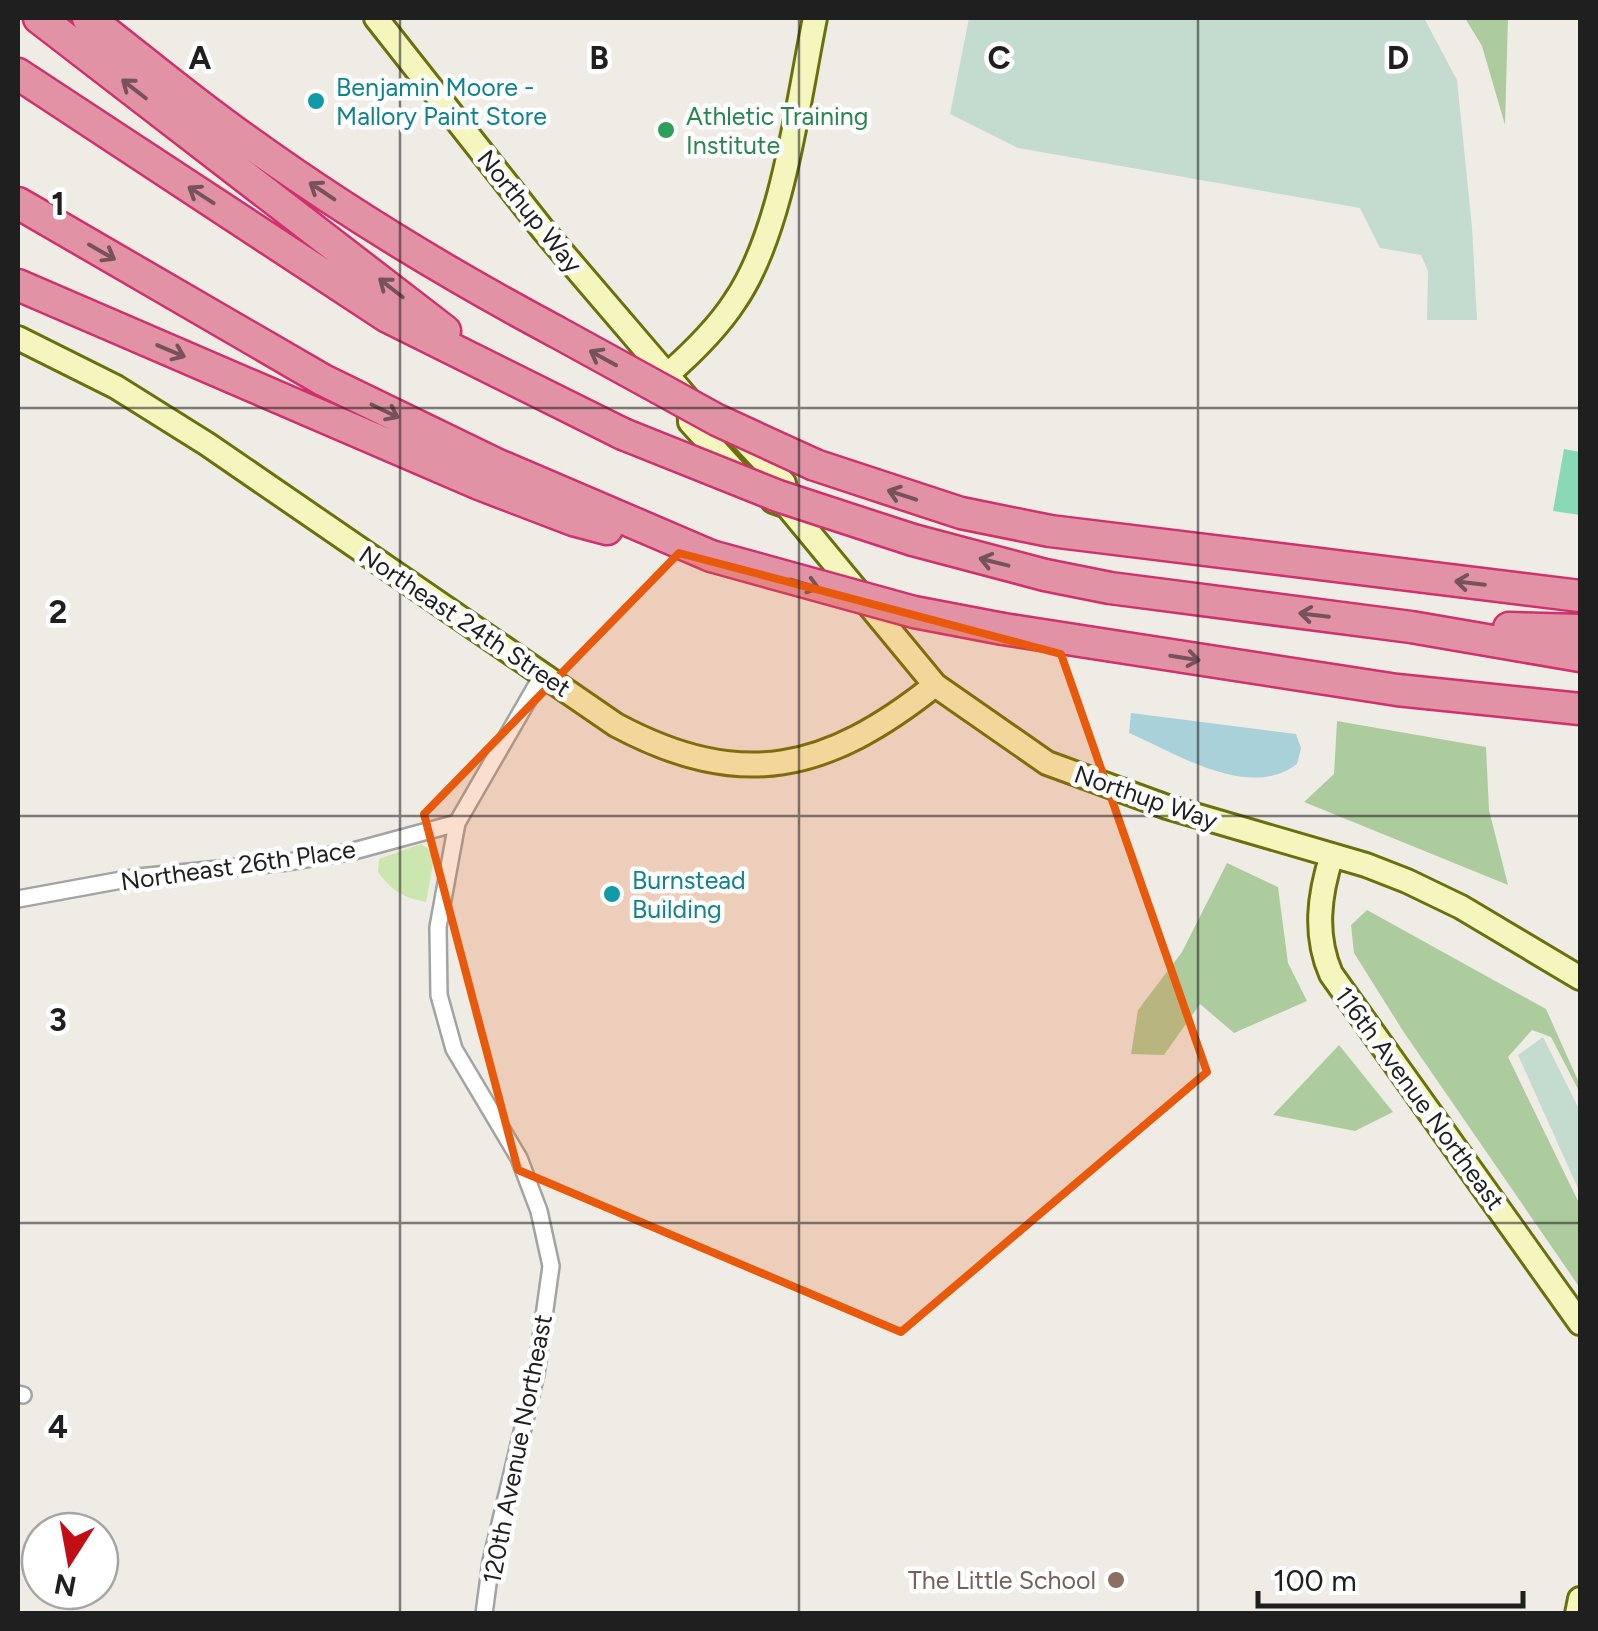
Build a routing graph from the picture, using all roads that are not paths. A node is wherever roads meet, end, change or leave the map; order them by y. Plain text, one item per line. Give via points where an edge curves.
1 (40, 18) edge
2 (88, 18) edge
3 (376, 18) edge
4 (815, 18) edge
5 (18, 74) edge
6 (18, 203) edge
7 (18, 285) edge
8 (18, 338) edge
9 (495, 370) junction
10 (667, 375) junction
11 (712, 556) junction
12 (1574, 595) edge
13 (1579, 642) edge
14 (543, 674) junction
15 (935, 685) junction
16 (1396, 690) junction
17 (1580, 709) edge
18 (1580, 730) edge
19 (458, 823) junction
20 (1332, 855) junction
21 (18, 899) edge
22 (1574, 974) edge
23 (1580, 1323) edge
24 (1580, 1598) edge
25 (484, 1614) edge
26 (1577, 1614) edge

9 -> 1 highway
12 -> 2 highway, bridge via 1050,532 961,513 815,465 717,420 452,276 221,122
3 - 10 street, Northup Way
4 - 10 street via 772,220 752,273 715,326
9 -> 5 highway via 386,316
6 -> 11 highway via 324,380 496,464
7 -> 11 highway via 479,484 573,520
8 - 14 street, Northeast 24th Street via 116,387 207,444
13 -> 9 highway, bridge via 1411,627 1045,575 778,496 624,434
10 - 15 street, Northup Way via 689,401 690,422 758,497 787,506
11 -> 16 highway, bridge via 1003,630
14 - 15 street, Northeast 24th Street via 655,746 748,765 795,761 842,746
14 - 19 street, 120th Avenue Northeast
15 - 20 street, Northup Way via 1047,762 1167,807
16 - 17 highway
16 - 18 highway
19 - 21 street, Northeast 26th Place via 350,852 138,876
19 - 25 street, 120th Avenue Northeast via 438,927 439,995 454,1049 519,1158 551,1266 536,1374
20 - 22 street, Northup Way via 1461,907
20 - 23 street, 116th Avenue Northeast via 1322,886 1320,937 1332,974
24 - 26 street

